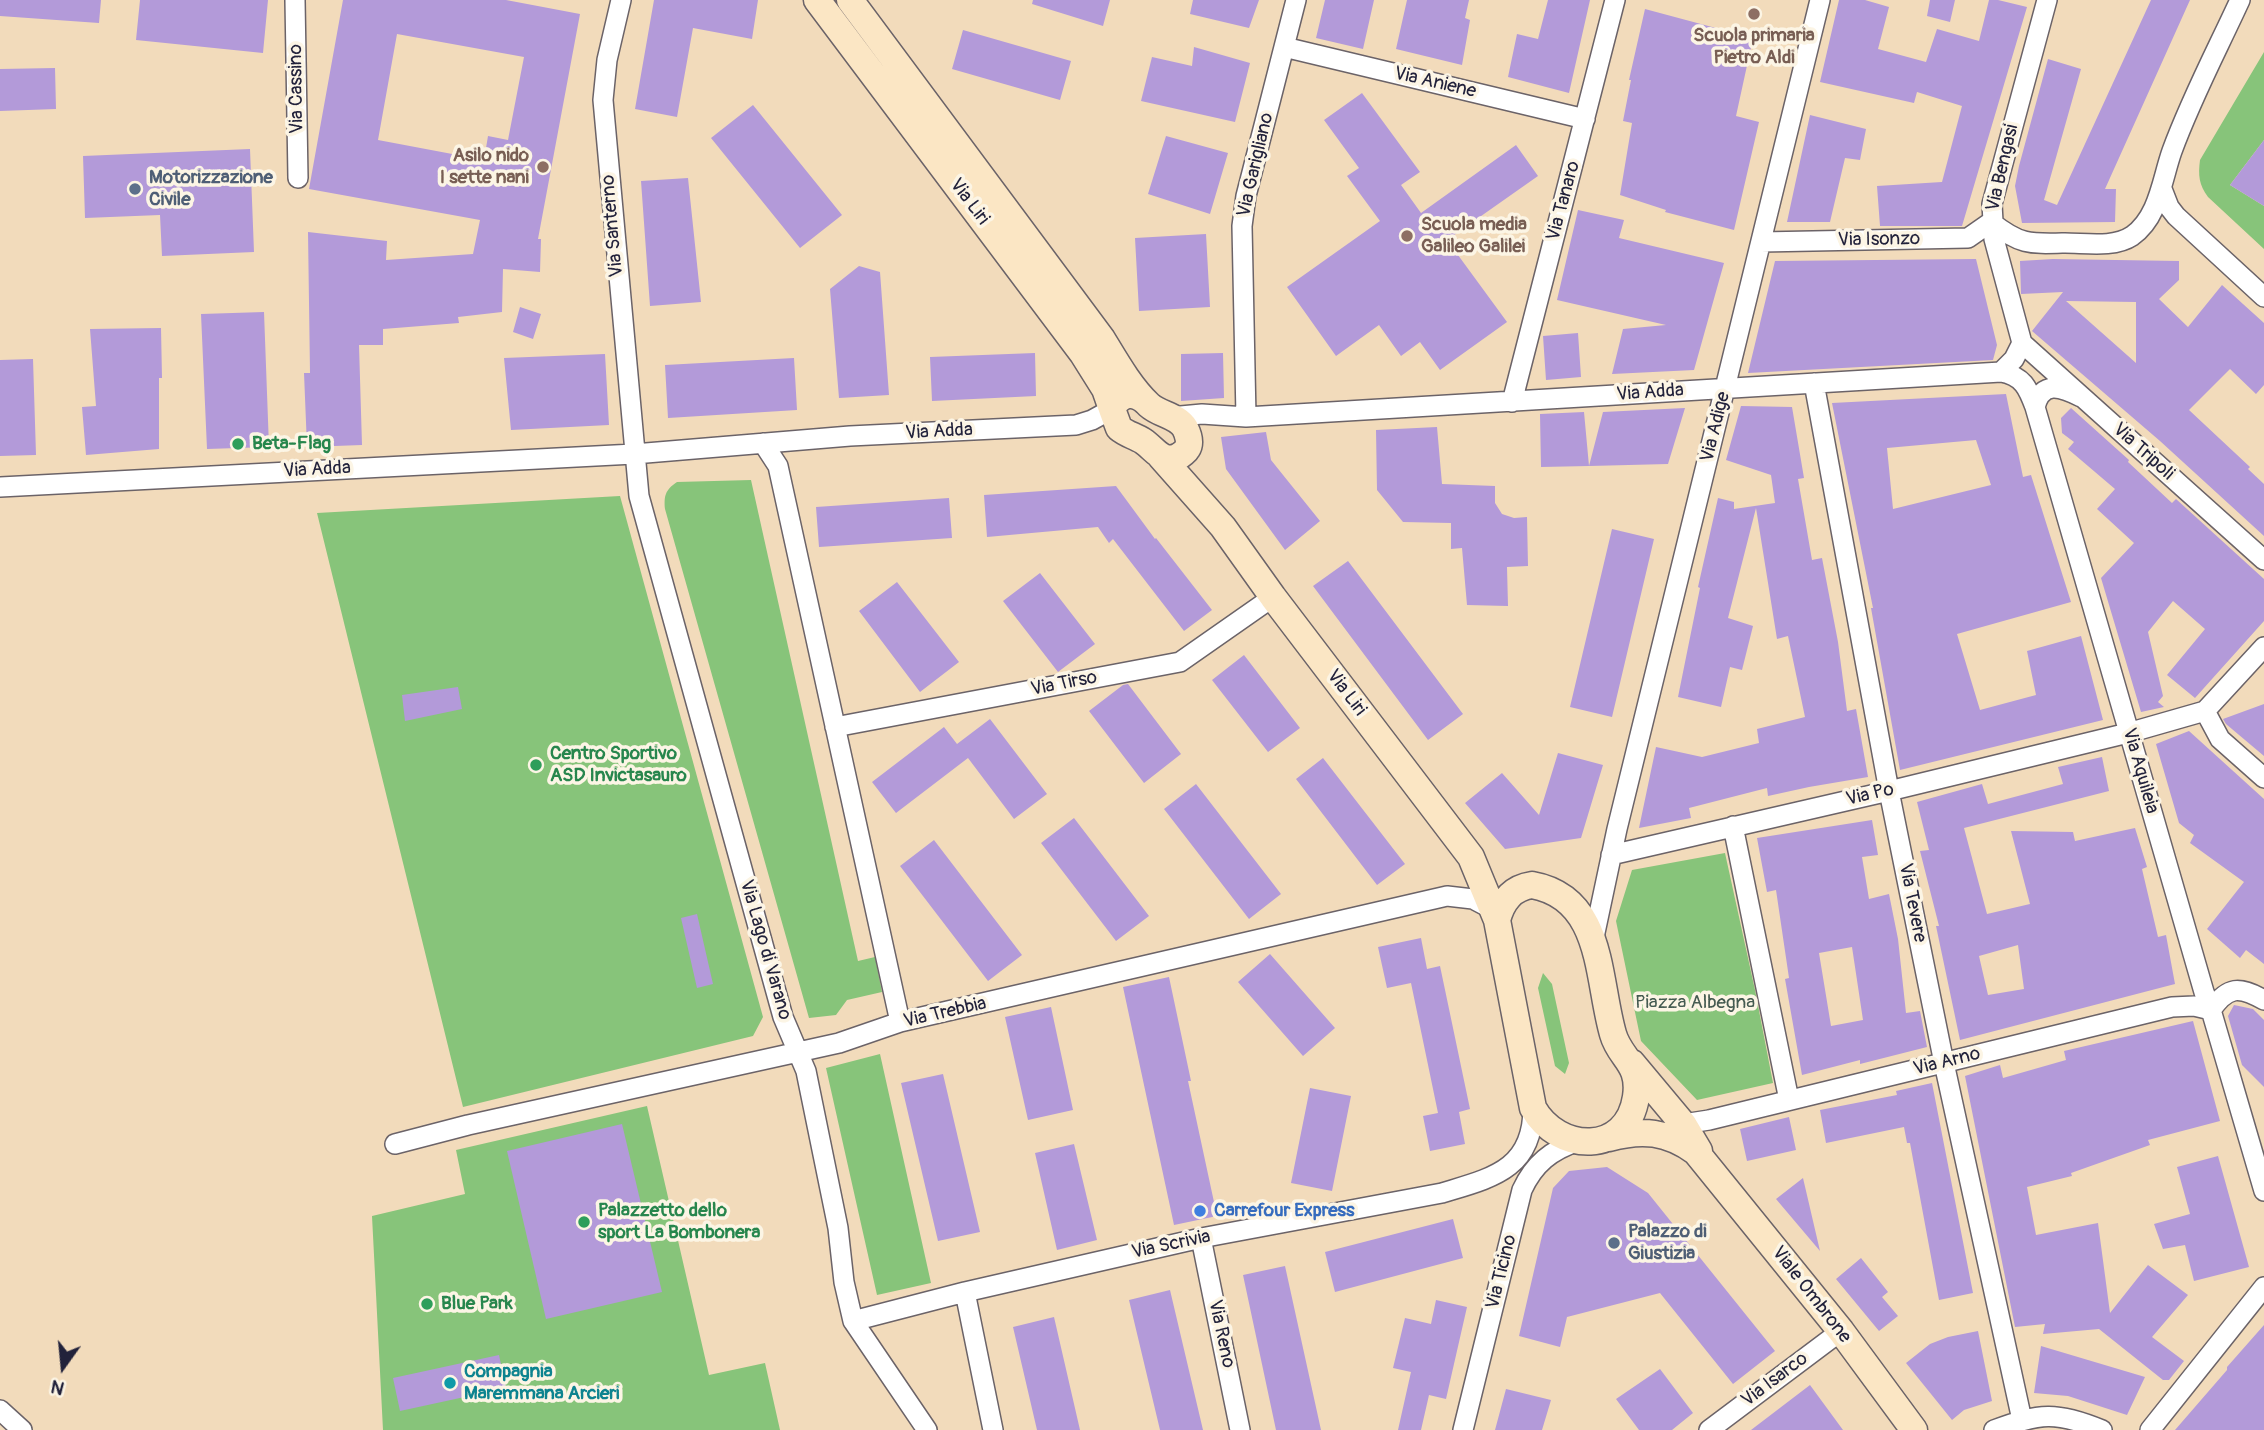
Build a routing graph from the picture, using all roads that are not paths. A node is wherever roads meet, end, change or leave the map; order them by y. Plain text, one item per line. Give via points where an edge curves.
1 (295, 0) edge
2 (621, 0) edge
3 (817, 0) edge
4 (850, 0) edge
5 (1296, 0) edge
6 (1615, 0) edge
7 (1819, 0) edge
8 (2047, 0) edge
9 (2240, 0) edge
10 (1284, 47) junction
11 (1585, 120) junction
12 (298, 178) dead end
13 (2161, 189) junction
14 (1991, 222) junction
15 (1761, 242) junction
16 (2264, 297) edge
17 (2022, 343) junction
18 (2001, 372) junction
19 (1814, 383) junction
20 (1725, 388) junction
21 (2081, 397) junction
22 (1146, 402) junction
23 (1512, 402) junction
24 (2035, 407) junction
25 (1112, 409) junction
26 (1170, 416) junction
27 (1246, 417) junction
28 (763, 443) junction
29 (1188, 449) junction
30 (634, 454) junction
31 (1161, 457) junction
32 (0, 486) edge
33 (1223, 527) junction
34 (2264, 560) edge
35 (1273, 597) junction
36 (2264, 646) edge
37 (2205, 711) junction
38 (835, 727) junction
39 (2129, 733) junction
40 (2264, 778) edge
41 (1889, 791) junction
42 (1733, 826) junction
43 (1611, 855) junction
44 (1471, 857) junction
45 (1532, 885) junction
46 (1495, 915) junction
47 (1593, 942) junction
48 (2264, 1000) edge
49 (2211, 1010) junction
50 (900, 1023) junction
51 (796, 1051) junction
52 (1630, 1061) junction
53 (1944, 1063) junction
54 (1789, 1100) junction
55 (1533, 1108) junction
56 (1684, 1124) junction
57 (1607, 1139) junction
58 (1579, 1141) junction
59 (395, 1144) dead end
60 (1706, 1162) junction
61 (1492, 1177) junction
62 (2264, 1191) edge
63 (1518, 1204) junction
64 (1201, 1238) junction
65 (2264, 1288) edge
66 (965, 1292) junction
67 (853, 1321) junction
68 (1841, 1331) junction
69 (0, 1410) edge
70 (2022, 1420) junction
71 (22, 1430) edge
72 (927, 1430) edge
73 (993, 1430) edge
74 (1240, 1430) edge
75 (1463, 1430) edge
76 (1709, 1430) edge
77 (1914, 1430) edge
78 (1994, 1430) edge
79 (2102, 1430) edge
80 (2150, 1430) edge

1 - 12 street, Via Cassino
2 - 30 street, Via Santerno via 603,100
3 - 25 main road, Via Liri via 1083,354
4 - 22 main road, Via Liri
5 - 10 street, Via Garigliano
6 - 11 street, Via Tanaro
7 - 15 street, Via Adige
8 - 14 street, Via Bengasi via 1994,191
9 - 13 street via 2172,151
10 - 11 street, Via Aniene
10 - 27 street, Via Garigliano via 1242,226
11 - 23 street, Via Tanaro
13 - 14 street via 2140,229 2116,243 2028,244
13 - 16 street via 2176,216
14 - 15 street, Via Isonzo via 1968,238
14 - 17 street, Via Bengasi
15 - 20 street, Via Adige
17 - 18 street
17 - 21 street, Via Tripoli
18 - 19 street, Via Adda
18 - 24 street via 2022,380
19 - 20 street, Via Adda
19 - 41 street, Via Tevere
20 - 23 street, Via Adda
20 - 43 street, Via Adige
21 - 24 street via 2049,388 2038,396
21 - 34 street, Via Tripoli
22 - 25 main road via 1130,394 1118,399
22 - 26 main road, Via Liri
23 - 27 street, Via Adda
24 - 39 street, Via Aquileia
25 - 28 street, Via Adda via 1076,425
25 - 31 main road, Via Liri via 1119,428
26 - 27 street, Via Adda
26 - 29 main road, Via Liri via 1188,433
27 - 29 street, Via Adda via 1202,430
28 - 30 street, Via Adda
28 - 38 street via 778,466
29 - 31 main road via 1174,458
29 - 33 main road, Via Liri
30 - 32 street, Via Adda
30 - 51 street, Via Lago di Varano via 642,507
31 - 33 main road, Via Liri
33 - 35 main road, Via Liri
35 - 38 street, Via Tirso via 1180,662
35 - 44 main road, Via Liri
36 - 37 street
37 - 39 street, Via Po
37 - 40 street via 2220,739
38 - 50 street
39 - 41 street, Via Po
39 - 49 street, Via Aquileia
41 - 42 street, Via Po
41 - 53 street, Via Tevere
42 - 43 street, Via Po
42 - 54 street
43 - 47 street, Via Adige
44 - 45 main road, Via Liri via 1501,878
44 - 46 main road, Via Liri
45 - 46 main road via 1512,893
45 - 47 main road, Via Liri via 1562,896 1582,917
46 - 50 street, Via Trebbia via 1474,899 1447,896
46 - 55 main road, Via Liri
47 - 52 main road, Via Liri via 1612,1031
48 - 49 street via 2249,992 2228,991
49 - 53 street, Via Arno via 2172,1007
49 - 62 street, Via Aquileia
50 - 51 street, Via Trebbia
51 - 59 street, Via Trebbia
51 - 67 street, Via Lago di Varano via 806,1071
52 - 56 main road, Viale Ombrone
52 - 57 main road via 1636,1099 1626,1122
53 - 54 street, Via Arno
53 - 70 street, Via Tevere
54 - 56 street, Via Arno
55 - 58 main road via 1553,1131
55 - 61 street, Via Scrivia via 1526,1146 1511,1166
56 - 60 main road, Viale Ombrone
57 - 58 main road, Viale Ombrone
57 - 60 main road, Viale Ombrone via 1640,1132 1660,1134 1685,1144
58 - 63 street, Via Ticino via 1556,1150 1536,1166
60 - 68 main road, Viale Ombrone
61 - 63 street via 1508,1183
61 - 64 street, Via Scrivia via 1442,1193
63 - 75 street, Via Ticino
64 - 66 street, Via Scrivia
64 - 74 street, Via Reno
65 - 80 street
66 - 67 street, Via Scrivia
66 - 73 street
67 - 72 street, Via Lago di Varano
68 - 76 street, Via Isarco
68 - 77 main road, Viale Ombrone
69 - 71 street
70 - 78 street
70 - 79 street via 2071,1418

